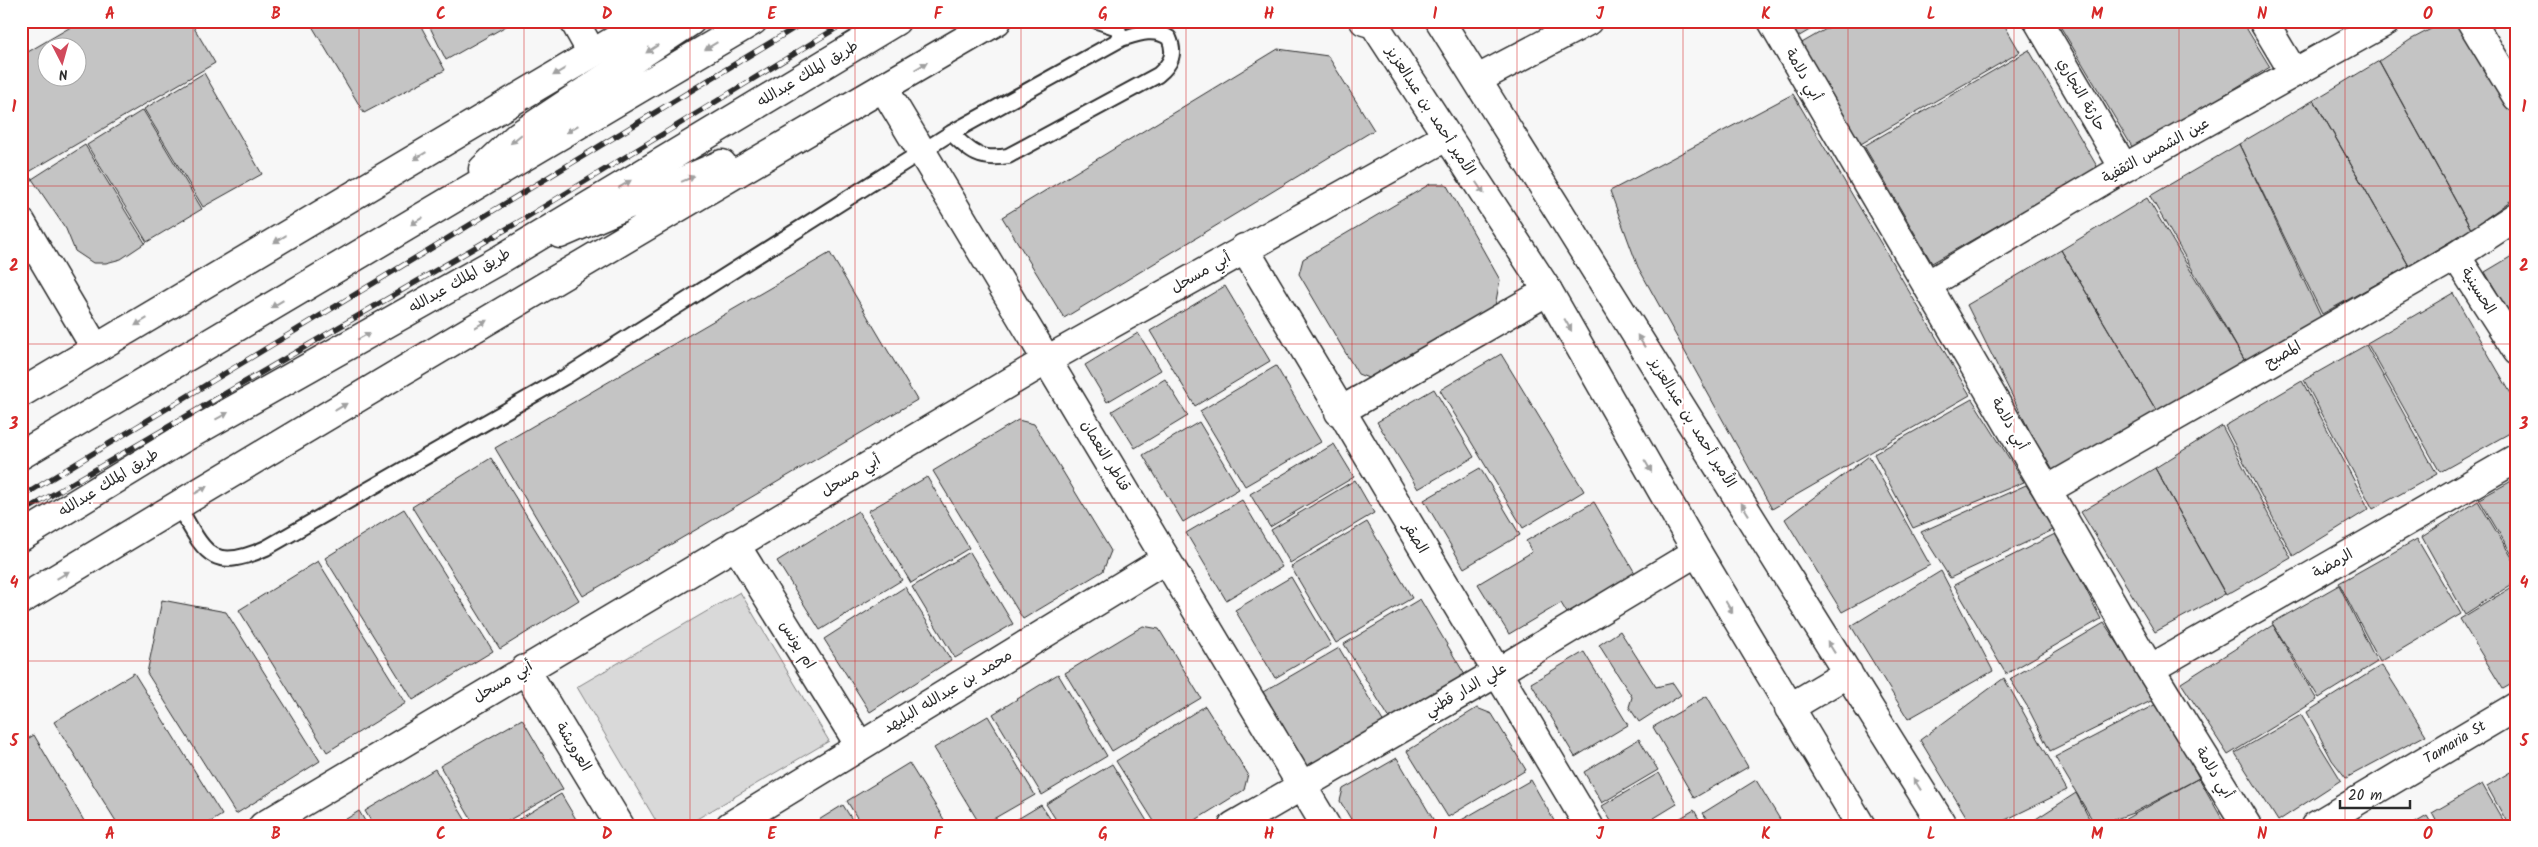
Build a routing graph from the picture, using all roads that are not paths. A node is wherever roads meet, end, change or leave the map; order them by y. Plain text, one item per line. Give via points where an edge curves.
1 (574, 21) edge
2 (647, 21) edge
3 (692, 21) edge
4 (753, 21) edge
5 (896, 21) edge
6 (997, 21) edge
7 (1097, 21) edge
8 (1364, 21) edge
9 (1440, 21) edge
10 (1588, 21) edge
11 (1772, 21) edge
12 (2038, 21) edge
13 (2263, 21) edge
14 (2387, 21) edge
15 (2471, 21) edge
16 (1121, 39) junction
17 (592, 53) junction
18 (2294, 74) junction
19 (1478, 79) junction
20 (883, 87) junction
21 (2517, 97) edge
22 (824, 121) junction
23 (951, 133) junction
24 (1446, 137) junction
25 (923, 153) junction
26 (2124, 168) junction
27 (442, 206) junction
28 (2517, 216) edge
29 (21, 222) edge
30 (1244, 248) junction
31 (2456, 256) junction
32 (499, 260) junction
33 (1927, 285) junction
34 (1548, 291) junction
35 (96, 349) junction
36 (2517, 351) edge
37 (1047, 360) junction
38 (21, 393) edge
39 (1339, 412) junction
40 (21, 455) edge
41 (2517, 458) edge
42 (2047, 490) junction
43 (177, 504) junction
44 (21, 537) edge
45 (735, 544) junction
46 (1697, 552) junction
47 (1166, 559) junction
48 (21, 600) edge
49 (525, 669) junction
50 (2150, 669) junction
51 (1496, 673) junction
52 (1848, 674) junction
53 (2517, 706) edge
54 (1789, 708) junction
55 (860, 746) junction
56 (1301, 785) junction
57 (263, 826) edge
58 (620, 826) edge
59 (730, 826) edge
60 (1233, 826) edge
61 (1326, 826) edge
62 (1589, 826) edge
63 (1861, 826) edge
64 (1943, 826) edge
65 (2247, 826) edge
66 (2316, 826) edge

1 - 17 main road
2 - 17 main road
3 -> 27 main road via 518,136
4 -> 27 main road
32 -> 5 main road, طريق الملك عبدالله
20 -> 6 main road
7 - 16 lane via 1118,28
8 - 24 main road, الأمير أحمد بن عبدالعزيز via 1374,24
9 - 19 main road, الأمير أحمد بن عبدالعزيز
10 - 19 main road
11 - 33 main road, أبي دلامة
12 - 26 main road, حارثة النجاري
13 - 18 main road
14 - 18 main road, عين الشمس الثقفية
15 - 21 main road
16 - 23 lane
16 - 23 lane via 1146,32 1164,34 1172,45 1170,63 1158,75 1008,156 991,159 979,156
17 -> 35 main road
18 - 26 main road, عين الشمس الثقفية
52 -> 19 main road, الأمير أحمد بن عبدالعزيز
20 - 22 main road
20 - 25 main road, قناطر النعمان
32 -> 22 main road
43 -> 22 main road
23 - 25 lane
24 - 30 main road, أبي مسحل
24 -> 34 main road, الأمير أحمد بن عبدالعزيز
25 - 37 main road, قناطر النعمان
25 - 43 lane via 565,377 253,554 227,560 216,558 201,545
26 - 33 main road, عين الشمس الثقفية
27 -> 40 main road
28 - 31 main road, المصبح
29 - 35 main road
30 - 37 main road, أبي مسحل
30 - 39 main road, الصقر
31 - 36 main road, الحسينية
31 - 42 main road, المصبح
44 -> 32 main road, طريق الملك عبدالله via 180,440
33 - 42 main road, أبي دلامة
34 - 39 main road
34 -> 46 main road, الأمير أحمد بن عبدالعزيز
35 - 38 main road
37 - 45 main road, أبي مسحل
37 - 47 main road, قناطر النعمان
39 - 51 main road, الصقر
41 - 50 main road, الرمضة
42 - 50 main road, أبي دلامة
48 -> 43 main road
45 - 49 main road, أبي مسحل
45 - 55 main road, ام يونس
46 - 51 main road, علي الدار قطني
46 -> 54 main road, الأمير أحمد بن عبدالعزيز
47 - 55 main road, محمد بن عبدالله البليهد
47 - 56 main road, قناطر النعمان
49 - 57 main road, أبي مسحل
49 - 58 main road, العرويشة
50 - 65 main road, أبي دلامة
51 - 56 main road, علي الدار قطني
51 - 62 main road, الصقر
52 - 54 main road
64 -> 52 main road, الأمير أحمد بن عبدالعزيز
53 - 66 main road, Tamaria St
54 - 63 main road, الأمير أحمد بن عبدالعزيز
55 - 59 main road, محمد بن عبدالله البليهد
56 - 60 main road, علي الدار قطني
56 - 61 main road, قناطر النعمان

